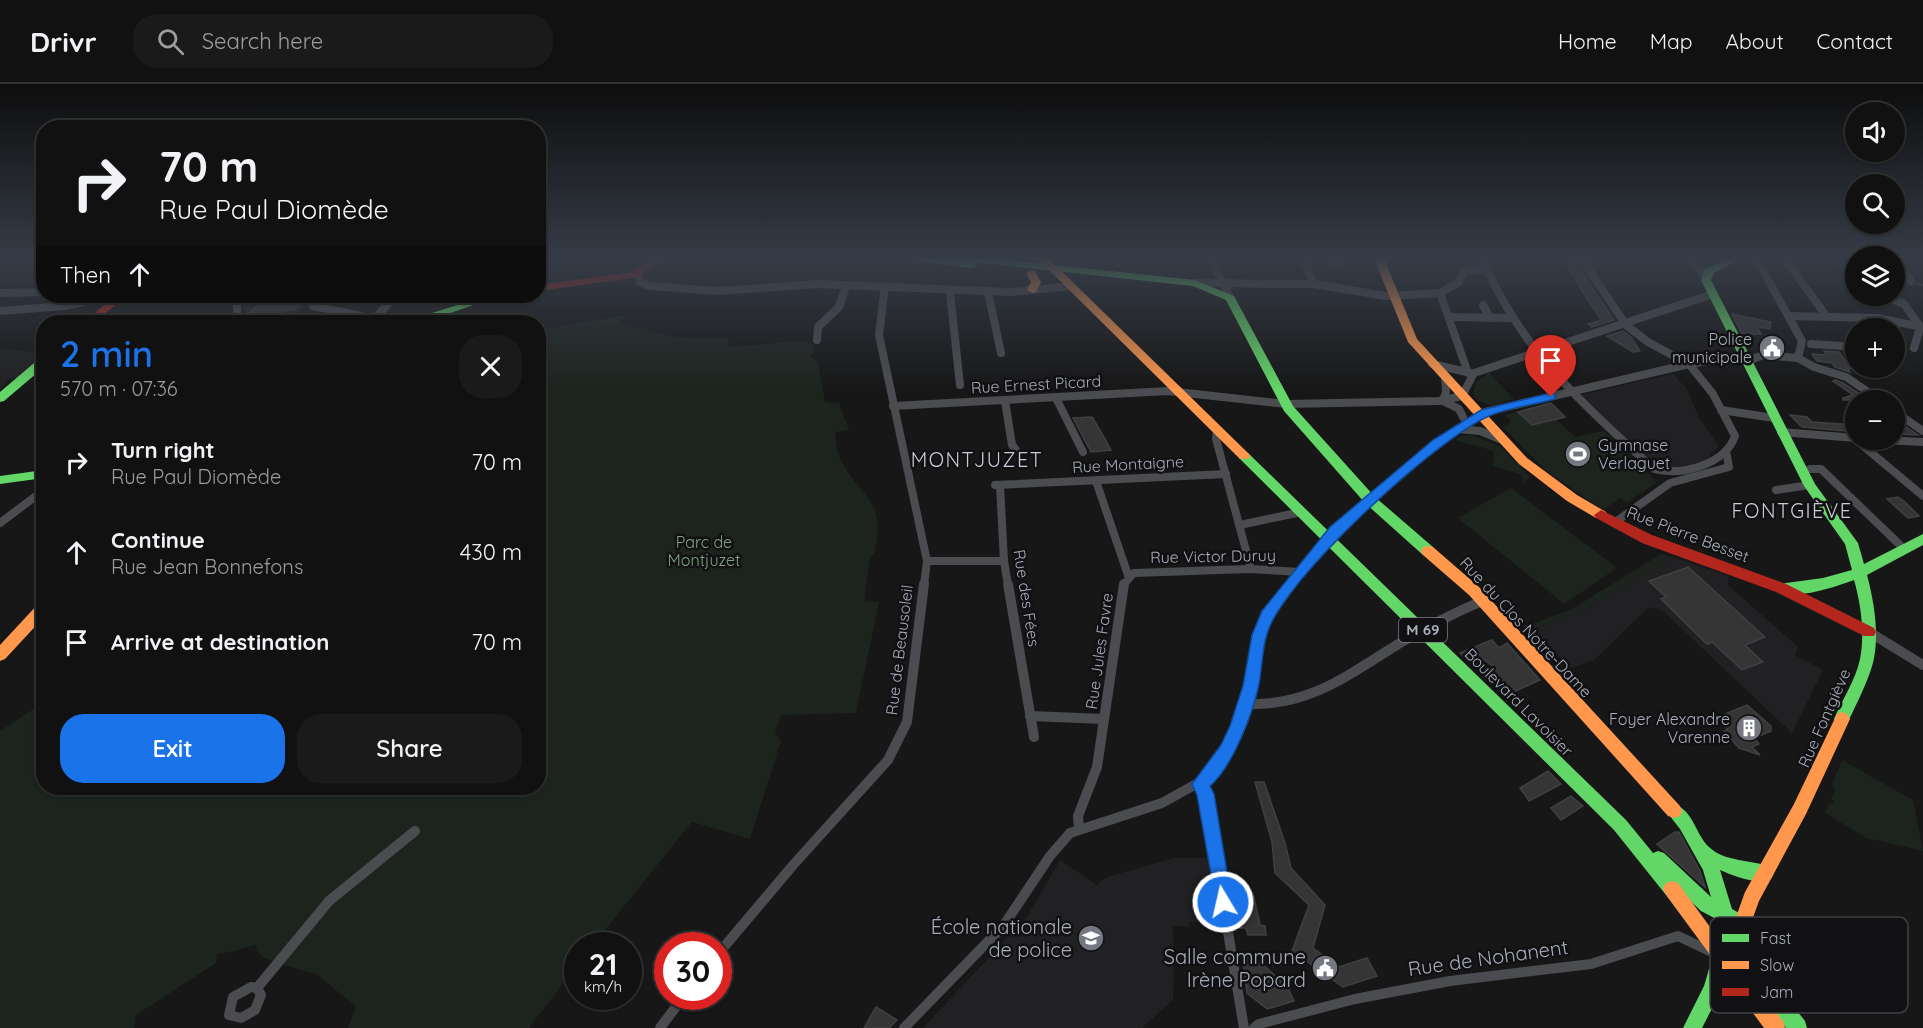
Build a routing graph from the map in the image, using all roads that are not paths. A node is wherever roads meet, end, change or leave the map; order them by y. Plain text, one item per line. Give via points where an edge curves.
1 (843, 302) edge
2 (883, 302) edge
3 (951, 302) edge
4 (990, 302) edge
5 (1087, 302) edge
6 (1232, 302) edge
7 (1396, 302) edge
8 (1443, 302) edge
9 (1504, 302) edge
10 (1611, 302) edge
11 (1687, 302) edge
12 (1717, 302) edge
13 (1781, 302) edge
14 (1816, 302) edge
15 (78, 303) edge
16 (112, 303) edge
17 (389, 303) edge
18 (473, 303) edge
19 (1483, 305) dead end
20 (313, 306) dead end
21 (1905, 306) edge
22 (0, 311) edge
23 (1824, 314) dead end
24 (98, 315) edge
25 (350, 315) edge
26 (379, 315) edge
27 (436, 315) edge
28 (1789, 316) junction
29 (1449, 317) junction
30 (1490, 318) junction
31 (1512, 318) junction
32 (1624, 322) junction
33 (1920, 328) edge
34 (817, 340) dead end
35 (1810, 344) dead end
36 (1843, 346) dead end
37 (1914, 348) dead end
38 (1540, 351) junction
39 (1001, 353) dead end
40 (1798, 358) junction
41 (1746, 359) junction
42 (1432, 364) junction
43 (1689, 364) junction
44 (36, 368) edge
45 (1471, 373) junction
46 (1445, 378) junction
47 (960, 385) dead end
48 (1865, 390) edge
49 (1179, 392) junction
50 (1571, 392) junction
51 (1462, 396) junction
52 (0, 398) edge
53 (1056, 398) junction
54 (1005, 401) junction
55 (1443, 401) junction
56 (1286, 404) junction
57 (893, 406) junction
58 (1499, 408) junction
59 (1721, 410) junction
60 (1480, 415) junction
61 (1463, 417) junction
62 (1774, 418) junction
63 (1905, 418) edge
64 (1217, 429) junction
65 (1457, 429) junction
66 (1923, 430) edge
67 (1781, 432) junction
68 (1499, 436) junction
69 (1845, 438) edge
70 (1905, 441) edge
71 (1923, 442) edge
72 (1016, 450) dead end
73 (1869, 450) edge
74 (1726, 451) junction
75 (1083, 452) dead end
76 (1810, 469) dead end
77 (1664, 472) junction
78 (1226, 474) junction
79 (36, 475) edge
80 (0, 480) edge
81 (1096, 482) junction
82 (1670, 483) junction
83 (998, 485) joint
84 (1803, 486) dead end
85 (1776, 490) dead end
86 (1923, 495) edge
87 (36, 496) edge
88 (1370, 500) junction
89 (1301, 512) junction
90 (0, 523) edge
91 (1614, 523) junction
92 (1240, 525) junction
93 (1329, 538) junction
94 (1923, 538) edge
95 (1900, 545) dead end
96 (927, 561) junction
97 (1004, 561) junction
98 (1251, 569) junction
99 (1860, 571) junction
100 (1300, 572) junction
101 (1129, 578) junction
102 (1781, 588) junction
103 (1482, 601) junction
104 (36, 616) edge
105 (1422, 629) junction
106 (1869, 632) junction
107 (0, 655) edge
108 (1923, 665) edge
109 (1245, 704) junction
110 (1030, 716) junction
111 (1104, 719) junction
112 (1034, 737) dead end
113 (1200, 784) junction
114 (1079, 829) junction
115 (416, 831) dead end
116 (1642, 850) junction
117 (1705, 854) junction
118 (1766, 873) junction
119 (1725, 917) edge
120 (1728, 917) edge
121 (1745, 917) edge
122 (732, 937) edge
123 (1710, 940) edge
124 (1710, 951) edge
125 (257, 988) junction
126 (1710, 995) edge
127 (674, 1010) edge
128 (1763, 1013) edge
129 (1786, 1013) edge
130 (242, 1022) edge
131 (660, 1028) edge
132 (904, 1028) edge
133 (1244, 1028) edge
134 (1254, 1028) edge
135 (1692, 1028) edge
136 (1776, 1028) edge
137 (1798, 1028) edge

1 - 34 street via 822,322
2 - 57 street, Rue de Beausoleil via 879,335
3 - 47 street
4 - 39 street
5 - 49 main road, Boulevard Lavoisier / M 69
6 - 56 main road, Rue du Clos Notre-Dame
7 - 42 main road, Rue Pierre Besset via 1412,340
8 - 29 street
9 - 31 street
10 - 32 street
11 - 32 street
12 - 41 main road, Rue Fontgiève
13 - 28 street
14 - 23 street
15 - 22 street
16 - 24 main road
17 - 26 street
18 - 27 main road
19 - 30 street
20 - 25 street
21 - 33 street
28 - 33 street via 1854,318
28 - 40 street via 1802,341
29 - 30 street
29 - 45 street
30 - 31 street
31 - 38 street
32 - 38 street
32 - 43 street via 1647,342
33 - 37 street
35 - 36 street
38 - 45 street
38 - 50 street
40 - 41 street via 1764,355
40 - 48 street via 1846,377
41 - 43 street
41 - 62 main road, Rue Fontgiève
42 - 45 street
42 - 46 main road, Rue Pierre Besset
43 - 50 street
43 - 59 street
44 - 52 main road
45 - 51 street
46 - 51 main road, Rue Pierre Besset
46 - 55 street
49 - 53 street, Rue Ernest Picard
49 - 56 street, Rue Ernest Picard
49 - 64 main road, Boulevard Lavoisier / M 69
50 - 58 street
50 - 77 street via 1654,469
51 - 55 street, Rue Ernest Picard
51 - 60 main road, Rue Pierre Besset
51 - 61 street
53 - 54 street, Rue Ernest Picard
53 - 75 street
54 - 57 street, Rue Ernest Picard
54 - 72 street
55 - 56 street, Rue Ernest Picard
55 - 61 street via 1459,409
56 - 88 main road, Rue du Clos Notre-Dame
57 - 96 street, Rue de Beausoleil
58 - 60 street
58 - 68 street via 1494,421
59 - 62 street
59 - 74 street via 1735,436
60 - 65 street
60 - 68 main road, Rue Pierre Besset
61 - 65 street
62 - 67 main road, Rue Fontgiève
63 - 66 street
64 - 78 street
64 - 89 main road, Boulevard Lavoisier / M 69
65 - 68 street
65 - 88 street
67 - 69 street
67 - 99 main road, Rue Fontgiève via 1813,492 1845,532
68 - 91 main road, Rue Pierre Besset via 1555,486
70 - 71 street
73 - 86 street
74 - 77 street via 1715,461
74 - 82 street via 1729,467
76 - 95 street via 1821,469
77 - 82 street
78 - 81 street, Rue Montaigne
78 - 92 street
79 - 80 main road
81 - 83 street, Rue Montaigne
81 - 101 street, Rue Jules Favre
82 - 91 street
83 - 97 street, Rue des Fées
84 - 85 street
87 - 90 street
88 - 93 street
88 - 103 main road, Rue du Clos Notre-Dame
89 - 92 street
89 - 93 main road, Boulevard Lavoisier / M 69
91 - 102 main road, Rue Pierre Besset via 1656,543
92 - 98 street
93 - 100 street
93 - 105 main road, Boulevard Lavoisier / M 69
94 - 99 main road, Rue Pierre Besset
96 - 97 street
96 - 122 street, Rue de Beausoleil via 907,722 899,742 888,760
97 - 110 street, Rue des Fées
98 - 100 street, Rue Victor Duruy
98 - 101 street, Rue Victor Duruy via 1134,573
99 - 102 main road, Rue Pierre Besset via 1843,582 1820,588
99 - 106 main road, Rue Fontgiève
100 - 109 street via 1262,626
101 - 111 street, Rue Jules Favre via 1124,582
102 - 106 main road, Rue Pierre Besset
103 - 105 street
103 - 117 main road, Rue du Clos Notre-Dame via 1670,805
104 - 107 main road
105 - 109 street via 1315,695 1257,706
105 - 116 main road, Boulevard Lavoisier / M 69
106 - 108 street
106 - 118 main road, Rue Fontgiève via 1866,660 1857,687
109 - 113 street via 1231,743
110 - 111 street
110 - 112 street, Rue des Fées
111 - 114 street, Rue Jules Favre via 1097,767 1078,816
113 - 114 street via 1162,803
113 - 133 street via 1205,794
114 - 132 street via 1061,841 1004,925
115 - 125 street via 329,901
116 - 119 main road, M 69 via 1658,858
116 - 123 main road, Boulevard Lavoisier / M 69
117 - 118 main road via 1735,868
117 - 120 main road, Rue du Clos Notre-Dame
118 - 121 main road, Rue Fontgiève
124 - 134 street, Rue de Nohanent via 1678,936 1591,964 1450,981 1365,997
125 - 130 street via 261,995 258,1005
125 - 130 street via 245,988 229,1003 230,1015
126 - 135 main road, Rue Fontgiève
127 - 131 street
128 - 136 main road, M 69
129 - 137 main road

